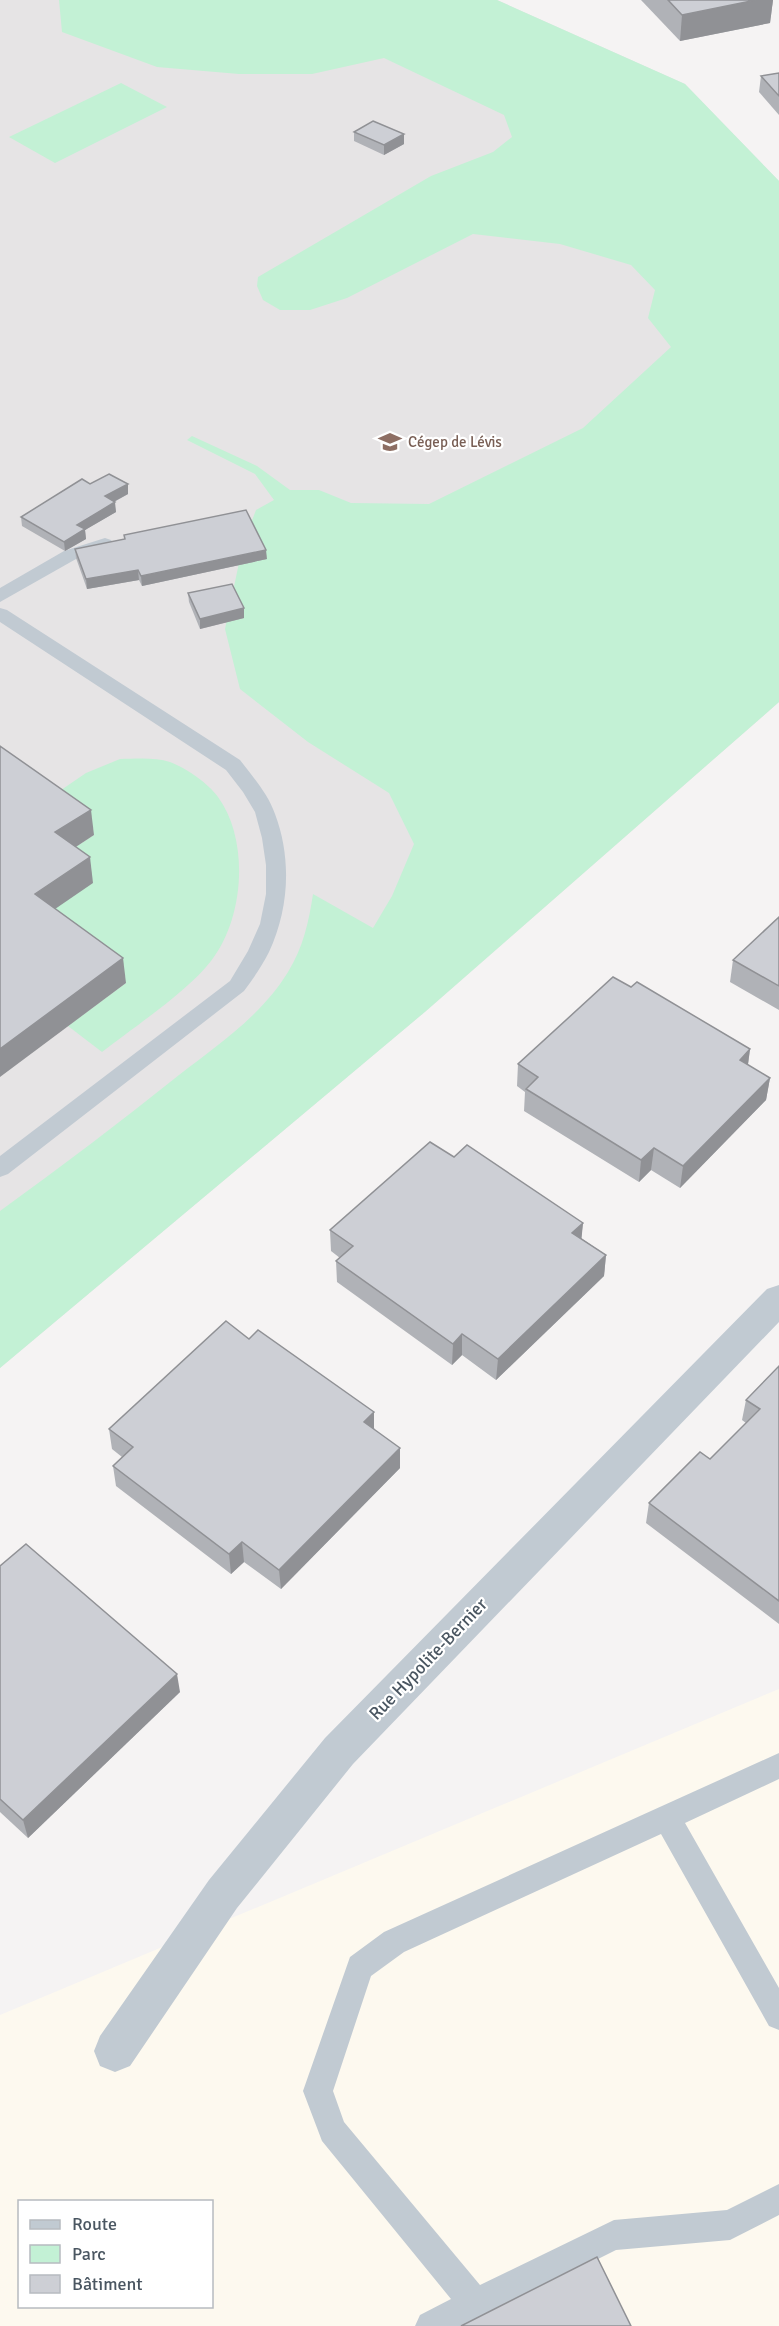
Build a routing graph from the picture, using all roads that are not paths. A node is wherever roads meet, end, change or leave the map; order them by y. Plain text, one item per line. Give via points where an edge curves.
1 (119, 541) edge
2 (0, 596) edge
3 (0, 614) edge
4 (0, 1168) edge
5 (779, 1299) edge
6 (779, 1766) edge
7 (667, 1818) junction
8 (779, 2016) edge
9 (115, 2051) dead end
10 (779, 2199) edge
11 (475, 2304) junction
12 (431, 2326) edge

1 - 2 lane via 70,555
3 - 4 lane via 233,765 265,812 276,879 270,924 258,953 237,986
5 - 9 street, Rue Hypolite-Bernier via 339,1751 223,1894
6 - 7 lane
7 - 8 lane
7 - 11 lane via 394,1942 360,1967 318,2091 332,2131
10 - 11 lane via 730,2225 614,2235
11 - 12 lane

